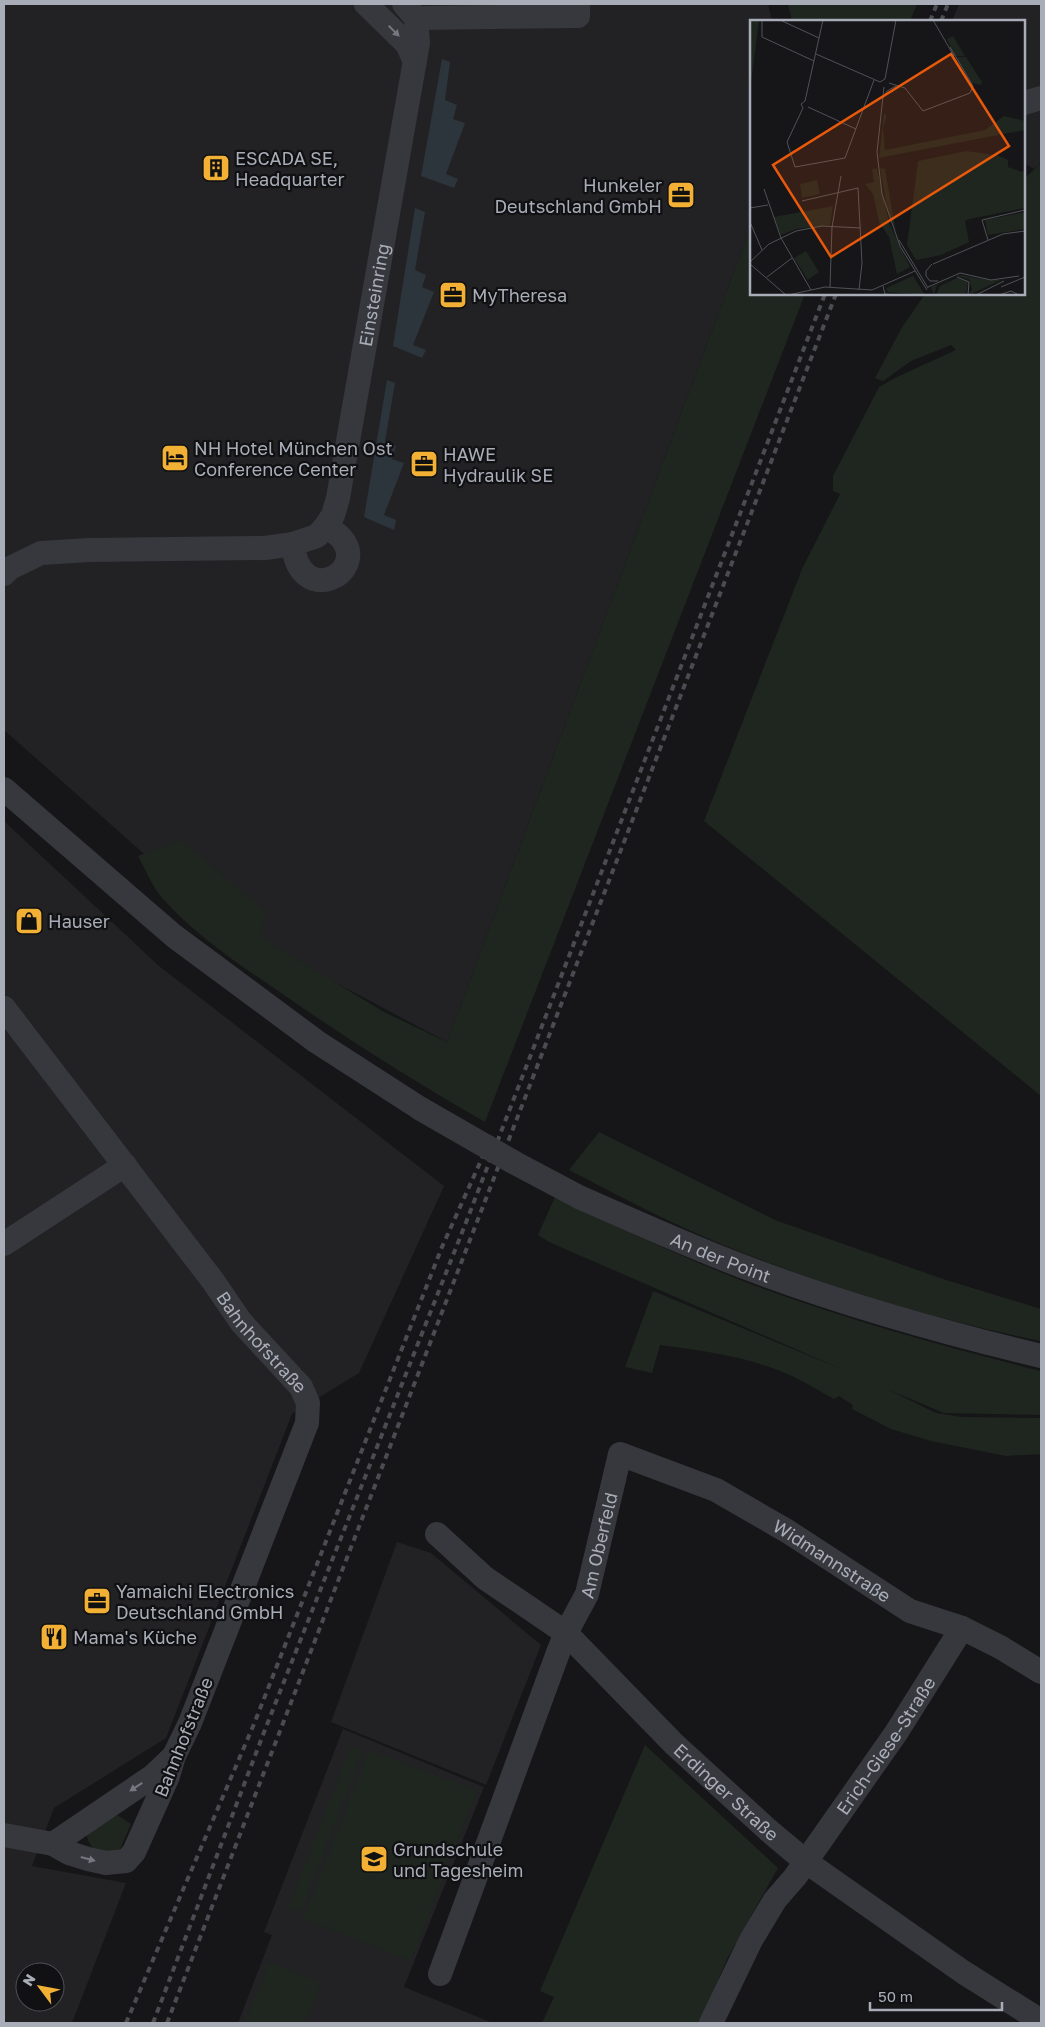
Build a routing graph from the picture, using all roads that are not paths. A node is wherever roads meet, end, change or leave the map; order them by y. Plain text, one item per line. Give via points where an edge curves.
1 (366, 4) edge
2 (578, 4) edge
3 (410, 11) edge
4 (415, 62) junction
5 (1041, 98) edge
6 (1025, 103) edge
7 (326, 526) junction
8 (293, 544) junction
9 (4, 574) edge
10 (4, 770) edge
11 (4, 789) edge
12 (26, 808) junction
13 (4, 1008) edge
14 (125, 1165) junction
15 (4, 1244) edge
16 (1041, 1356) edge
17 (620, 1454) joint
18 (437, 1534) dead end
19 (962, 1628) junction
20 (566, 1633) junction
21 (1041, 1672) edge
22 (174, 1756) junction
23 (111, 1803) junction
24 (145, 1828) junction
25 (4, 1835) edge
26 (53, 1844) junction
27 (805, 1860) junction
28 (440, 1974) dead end
29 (1041, 2020) edge
30 (711, 2023) edge

1 -> 4 street via 407,44
2 - 3 street via 578,16
3 - 4 street, Einsteinring via 418,43
4 - 7 street, Einsteinring via 338,498
5 - 6 street
7 - 8 street via 317,536
7 - 8 street via 342,539 347,552 345,565 337,576 317,581 305,575 297,564
8 - 9 street via 265,548 41,553
10 - 12 street
11 - 12 street, An der Point
12 - 16 street, An der Point, bridge via 174,936 317,1042 421,1109 515,1163 581,1198 724,1260 797,1287 960,1336
13 - 14 street, Bahnhofstraße
14 - 15 street
14 - 22 street, Bahnhofstraße via 242,1322 301,1387 308,1403 307,1423 190,1723
17 - 19 street, Widmannstraße via 716,1490 910,1610
17 - 20 street, Am Oberfeld via 586,1594
18 - 20 street, Erdinger Straße via 486,1578
19 - 21 street, Widmannstraße
19 - 27 street, Erich-Giese-Straße via 896,1733
20 - 27 street, Erdinger Straße via 674,1744
20 - 28 street, Am Oberfeld
22 -> 23 street via 152,1776
22 - 24 street, Bahnhofstraße
23 - 24 street via 129,1809
23 - 26 street
26 -> 24 street, Bahnhofstraße via 88,1859 106,1863 126,1861
25 - 26 street
27 - 29 street, Erdinger Straße via 963,1972
27 - 30 street, Erich-Giese-Straße via 751,1940

